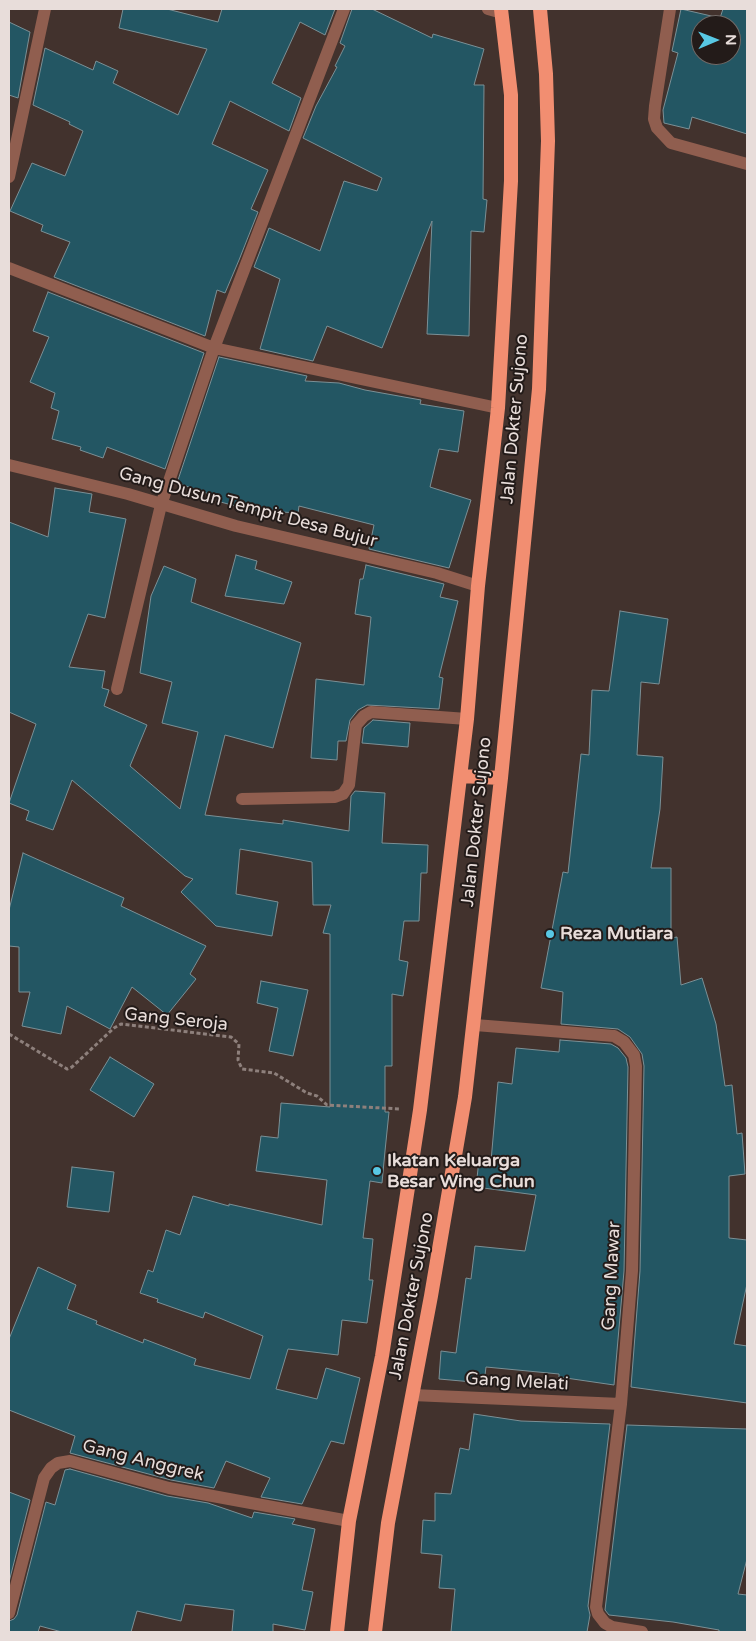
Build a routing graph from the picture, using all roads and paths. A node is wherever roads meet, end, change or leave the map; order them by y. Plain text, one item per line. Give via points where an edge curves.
1 (45, 9) edge
2 (344, 9) edge
3 (540, 9) edge
4 (670, 9) edge
5 (497, 10) edge
6 (747, 164) edge
7 (9, 177) edge
8 (9, 268) edge
9 (214, 348) junction
10 (498, 408) junction
11 (9, 465) edge
12 (161, 505) junction
13 (478, 586) junction
14 (117, 689) dead end
15 (466, 719) junction
16 (461, 776) junction
17 (501, 778) junction
18 (242, 799) dead end
19 (475, 1025) junction
20 (9, 1034) edge
21 (420, 1110) junction
22 (412, 1395) junction
23 (621, 1404) junction
24 (349, 1521) junction
25 (9, 1613) edge
26 (337, 1632) edge
27 (375, 1632) edge
28 (642, 1632) edge

1 - 7 street
2 - 9 street
3 - 17 highway, Jalan Dokter Sujono via 548,141 539,389
4 - 6 street via 655,106 657,128 671,143
5 - 10 highway via 511,95 511,181
8 - 9 street
9 - 10 street
9 - 12 street
10 - 13 highway
11 - 12 street, Gang Dusun Tempit Desa Bujur
12 - 13 street, Gang Dusun Tempit Desa Bujur
12 - 14 street
13 - 15 highway
15 - 16 highway
15 - 18 street via 370,712 356,725 349,786 343,794 333,797
16 - 17 highway
16 - 21 highway
17 - 19 highway, Jalan Dokter Sujono
19 - 22 highway, Jalan Dokter Sujono via 450,1190
19 - 23 street, Gang Mawar via 614,1036 624,1042 634,1055 632,1271
20 - 21 path, Gang Seroja via 67,1069 121,1024 231,1038 239,1044 238,1060 242,1069 274,1073 307,1094 317,1096 327,1105
21 - 24 highway via 382,1356
22 - 23 street, Gang Melati
22 - 27 highway, Jalan Dokter Sujono via 388,1523
23 - 28 street, Gang Mawar via 596,1607 605,1623
24 - 25 street, Gang Anggrek via 169,1488 70,1461 62,1462 50,1468 44,1478
24 - 26 highway

